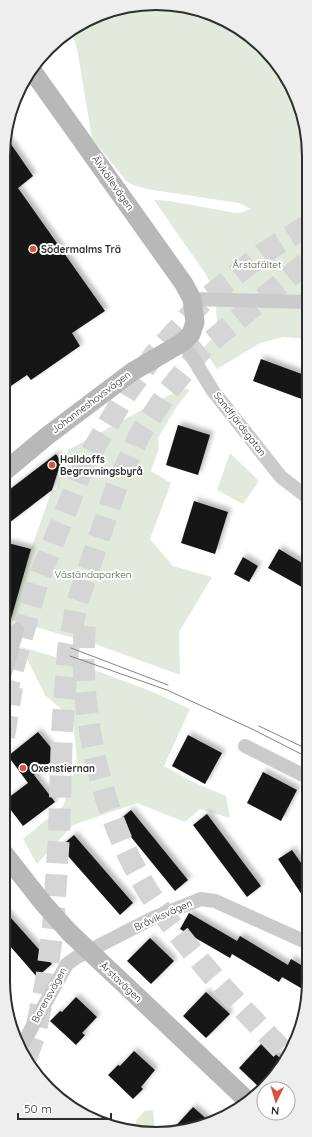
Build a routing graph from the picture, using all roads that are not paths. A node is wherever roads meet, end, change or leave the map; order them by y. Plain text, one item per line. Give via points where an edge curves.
1 (35, 75) edge
2 (192, 299) junction
3 (302, 302) edge
4 (183, 342) junction
5 (10, 467) edge
6 (302, 493) edge
7 (17, 630) dead end
8 (10, 655) edge
9 (246, 746) dead end
10 (302, 775) edge
11 (10, 861) edge
12 (302, 940) edge
13 (88, 951) junction
14 (24, 1043) edge
15 (244, 1097) edge

1 - 2 main road, Älvkällevägen via 184,284
2 - 3 street
2 - 4 main road, Älvkällevägen via 195,322
4 - 5 main road, Johanneshovsvägen via 132,372
4 - 6 street, Sandfjärdsgatan via 213,391 281,477
7 - 8 street
9 - 10 street
11 - 13 main road, Årstavägen via 43,903
12 - 13 street, Bråviksvägen via 215,900 201,899 153,918
13 - 14 street, Borensvägen via 67,964
13 - 15 main road, Årstavägen

